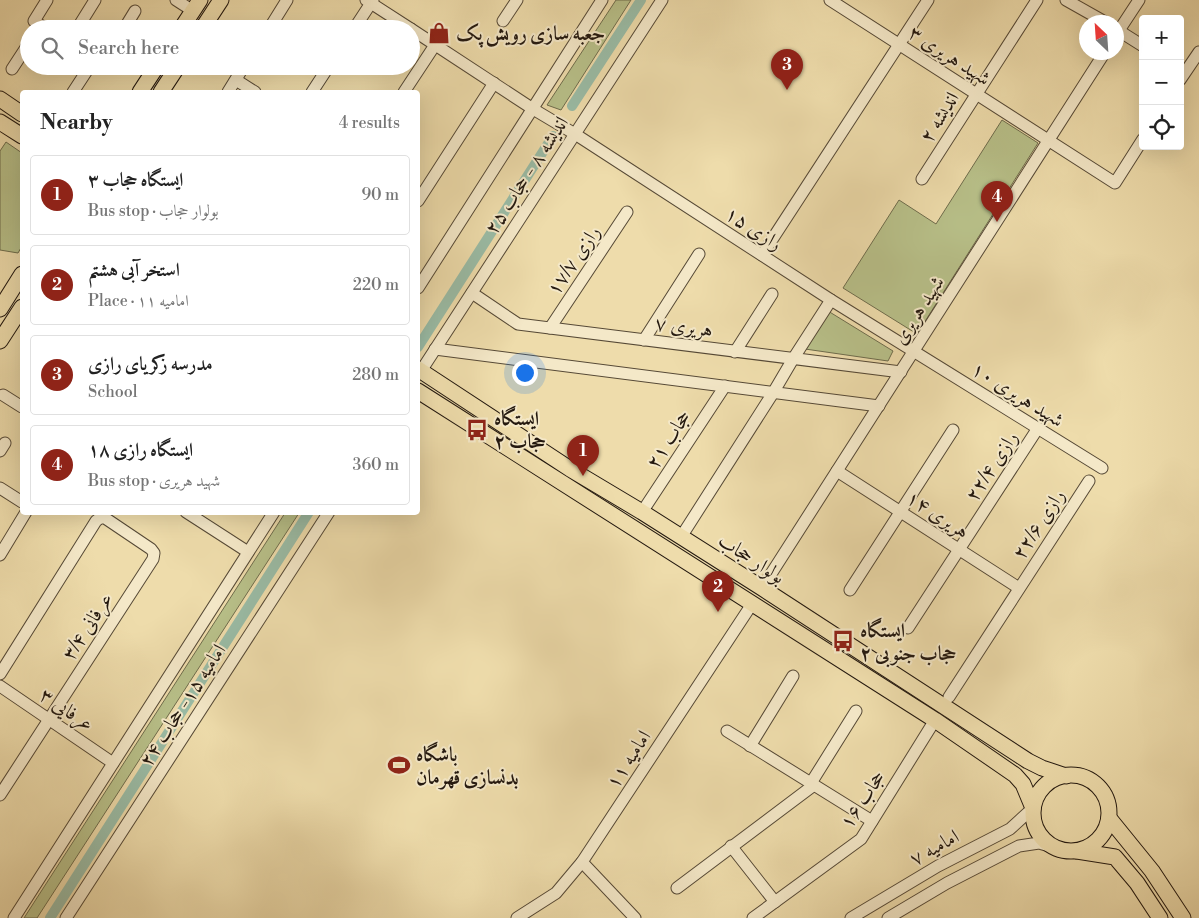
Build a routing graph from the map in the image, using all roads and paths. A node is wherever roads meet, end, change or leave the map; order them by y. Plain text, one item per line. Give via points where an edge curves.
1 (47, 0) edge
2 (95, 0) edge
3 (176, 0) edge
4 (221, 0) edge
5 (287, 0) edge
6 (517, 0) edge
7 (602, 0) edge
8 (662, 0) edge
9 (830, 0) edge
10 (928, 0) edge
11 (1036, 0) edge
12 (1066, 0) edge
13 (1139, 0) edge
14 (370, 1) edge
15 (196, 5) edge
16 (135, 11) dead end
17 (1093, 15) edge
18 (35, 20) edge
19 (83, 20) edge
20 (130, 20) edge
21 (187, 20) edge
22 (208, 20) edge
23 (275, 20) edge
24 (359, 20) edge
25 (398, 20) edge
26 (503, 21) dead end
27 (1124, 22) edge
28 (420, 35) edge
29 (1124, 36) edge
30 (899, 44) junction
31 (1139, 44) edge
32 (435, 45) junction
33 (1199, 52) edge
34 (20, 56) edge
35 (1100, 60) edge
36 (420, 68) edge
37 (12, 69) dead end
38 (1184, 71) edge
39 (84, 75) edge
40 (151, 75) edge
41 (172, 75) edge
42 (239, 75) edge
43 (323, 75) edge
44 (415, 75) edge
45 (236, 80) junction
46 (494, 83) junction
47 (74, 90) edge
48 (141, 90) edge
49 (162, 90) edge
50 (229, 90) edge
51 (252, 90) edge
52 (313, 90) edge
53 (405, 90) edge
54 (976, 94) junction
55 (0, 99) edge
56 (533, 109) junction
57 (20, 113) edge
58 (0, 122) edge
59 (575, 134) junction
60 (20, 135) edge
61 (1049, 141) junction
62 (1139, 145) edge
63 (922, 179) dead end
64 (420, 198) edge
65 (627, 212) dead end
66 (699, 254) dead end
67 (762, 255) junction
68 (20, 276) edge
69 (420, 285) edge
70 (472, 293) junction
71 (772, 294) dead end
72 (4, 295) edge
73 (832, 300) junction
74 (0, 309) edge
75 (20, 310) edge
76 (550, 328) junction
77 (644, 340) junction
78 (0, 341) edge
79 (435, 349) junction
80 (735, 352) junction
81 (914, 352) junction
82 (793, 359) junction
83 (420, 369) edge
84 (420, 371) edge
85 (901, 372) junction
86 (725, 386) junction
87 (1, 392) edge
88 (420, 392) edge
89 (773, 393) junction
90 (20, 406) edge
91 (879, 406) junction
92 (1038, 428) junction
93 (953, 430) dead end
94 (1102, 468) dead end
95 (570, 469) junction
96 (837, 471) junction
97 (1089, 481) dead end
98 (560, 482) junction
99 (0, 488) edge
100 (20, 501) edge
101 (642, 512) junction
102 (900, 512) junction
103 (24, 515) edge
104 (191, 515) edge
105 (272, 515) edge
106 (327, 515) edge
107 (681, 536) junction
108 (959, 550) junction
109 (248, 552) junction
110 (0, 555) edge
111 (762, 588) junction
112 (1019, 588) junction
113 (850, 590) dead end
114 (752, 604) junction
115 (908, 628) dead end
116 (0, 674) edge
117 (793, 676) dead end
118 (0, 686) edge
119 (949, 697) dead end
120 (856, 711) dead end
121 (48, 719) junction
122 (936, 720) junction
123 (727, 731) dead end
124 (750, 746) junction
125 (113, 763) junction
126 (1066, 776) junction
127 (812, 784) junction
128 (0, 795) edge
129 (1033, 808) junction
130 (1109, 818) junction
131 (872, 821) junction
132 (731, 846) junction
133 (1056, 848) junction
134 (1076, 851) junction
135 (582, 862) junction
136 (676, 888) dead end
137 (775, 902) junction
138 (14, 918) edge
139 (66, 918) edge
140 (517, 918) edge
141 (635, 918) edge
142 (754, 918) edge
143 (851, 918) edge
144 (888, 918) edge
145 (1160, 918) edge
146 (1184, 918) edge

1 - 18 street
2 - 19 street
3 - 15 street
4 - 22 main road
5 - 23 street
6 - 26 street
7 - 56 street, اندیشه ۸ - حجاب ۲۵
8 - 59 street, اندیشه ۸ - حجاب ۲۵
9 - 30 street, شهید هریری ۳
10 - 30 street
11 - 54 street, اندیشه ۲
12 - 17 street
13 - 27 street
14 - 24 street
14 - 25 street, رازی ۱۵
15 - 21 main road
16 - 20 street
28 - 32 street, رازی ۱۵
29 - 31 street
30 - 54 street, شهید هریری ۳
30 - 67 street
32 - 36 street
32 - 46 street, رازی ۱۵
33 - 38 street
34 - 37 street
35 - 61 street, شهید هریری
39 - 47 street
40 - 48 main road
41 - 49 main road
42 - 45 street
43 - 52 street
44 - 53 street
45 - 50 street
45 - 51 street
46 - 56 street, رازی ۱۵
46 - 64 street
54 - 61 street, شهید هریری ۳
54 - 63 street, اندیشه ۲
55 - 57 main road
56 - 59 street, رازی ۱۵
56 - 69 street, اندیشه ۸ - حجاب ۲۵
58 - 60 main road
59 - 67 street, رازی ۱۵
59 - 70 street, اندیشه ۸ - حجاب ۲۵
61 - 62 street, شهید هریری ۳ via 1114,183
61 - 81 street, شهید هریری
65 - 76 street, رازی ۱۷/۷
66 - 77 street
67 - 73 street, رازی ۱۵
68 - 72 main road
70 - 76 street, هریری ۷ via 518,324
70 - 79 street, اندیشه ۸ - حجاب ۲۵
71 - 80 street
72 - 74 main road
73 - 81 street, رازی ۱۵
73 - 82 street
75 - 78 main road
76 - 77 street, هریری ۷
77 - 80 street, هریری ۷
79 - 83 street, اندیشه ۸ - حجاب ۲۵
79 - 86 street
80 - 82 street, هریری ۷
81 - 85 street, شهید هریری
81 - 92 street, شهید هریری ۱۰
82 - 85 street, هریری ۷
82 - 89 street
84 - 95 main road, بولوار حجاب
85 - 91 street, شهید هریری
86 - 89 street
86 - 101 street, حجاب ۲۱
87 - 90 street
88 - 98 main road, بولوار حجاب
89 - 91 street
89 - 107 street
91 - 96 street, شهید هریری
92 - 94 street, شهید هریری ۱۰
92 - 108 street, رازی ۲۲/۴
93 - 102 street
95 - 98 main road
95 - 101 main road, بولوار حجاب
96 - 102 street, هریری ۱۴
96 - 111 street, شهید هریری
97 - 112 street, رازی ۲۲/۶
98 - 114 main road, بولوار حجاب
99 - 100 street
101 - 107 main road, بولوار حجاب
102 - 108 street, هریری ۱۴
102 - 113 street
103 - 110 street
104 - 109 street
105 - 109 street, امامیه ۱۵- حجاب ۲۴
106 - 139 street, امامیه ۱۵- حجاب ۲۴
107 - 111 main road, بولوار حجاب
108 - 112 street, هریری ۱۴
108 - 115 street, رازی ۲۲/۴
109 - 125 street, امامیه ۱۵- حجاب ۲۴
111 - 126 main road, بولوار حجاب via 1028,761
112 - 119 street, رازی ۲۲/۶
114 - 122 main road, بولوار حجاب
114 - 135 street, امامیه ۱۱
116 - 121 street, عرفانی ۳/۴ via 96,521 105,518 151,549 153,559
117 - 124 street
118 - 121 street, عرفایی ۳
120 - 127 street
121 - 125 street, عرفایی ۳
121 - 128 street, عرفانی ۳/۴
122 - 129 main road, بولوار حجاب via 1015,775 1023,784
122 - 131 street, حجاب ۱۶
123 - 124 street
124 - 127 street
125 - 138 street, امامیه ۱۵- حجاب ۲۴
126 - 129 main road via 1048,783
126 - 130 main road via 1086,778 1102,790
127 - 131 street
127 - 132 street
129 - 133 main road via 1036,828 1048,844
129 - 143 street, امامیه ۷ via 1010,829 938,866
130 - 134 main road via 1101,836 1086,849
130 - 146 main road via 1152,871
131 - 137 street, حجاب ۱۶ via 861,839
132 - 136 street
132 - 137 street
133 - 134 main road
133 - 144 street, امامیه ۷ via 1039,843 1018,846
134 - 145 main road via 1115,857
135 - 140 street, امامیه ۱۱ via 556,893
135 - 141 street
137 - 142 street, حجاب ۱۶

